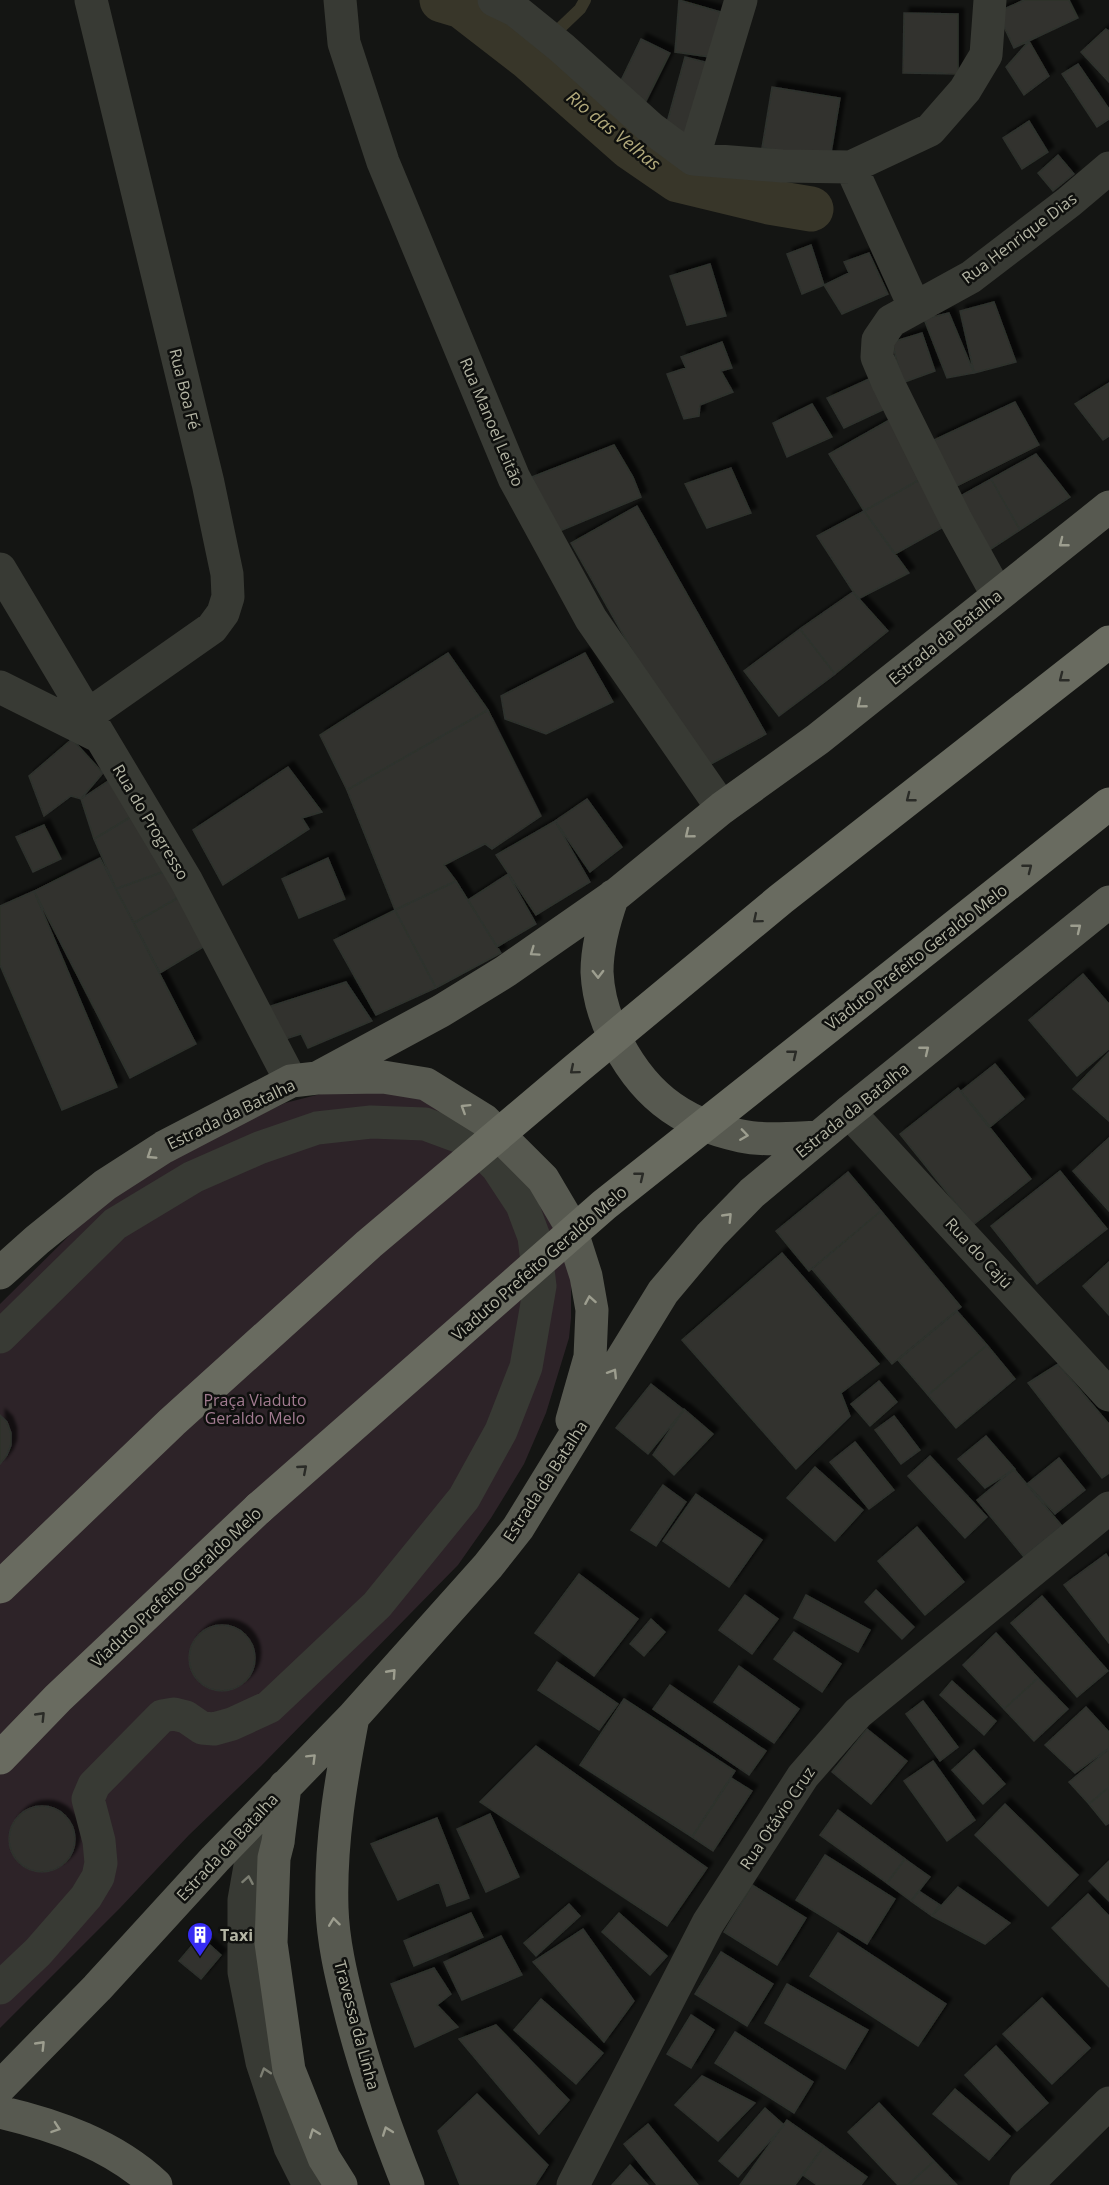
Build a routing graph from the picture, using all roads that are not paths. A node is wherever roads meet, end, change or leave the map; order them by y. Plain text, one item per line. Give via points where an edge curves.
1 (91, 0) edge
2 (340, 0) edge
3 (494, 0) edge
4 (741, 0) edge
5 (990, 0) edge
6 (693, 159) junction
7 (851, 167) junction
8 (1109, 168) edge
9 (915, 308) junction
10 (1109, 507) edge
11 (0, 569) edge
12 (997, 594) junction
13 (1109, 642) edge
14 (0, 687) edge
15 (94, 726) junction
16 (1109, 804) edge
17 (722, 808) junction
18 (613, 896) junction
19 (1109, 902) edge
20 (304, 1080) junction
21 (849, 1112) junction
22 (819, 1137) junction
23 (0, 1273) edge
24 (0, 1337) edge
25 (1109, 1395) edge
26 (560, 1459) junction
27 (1109, 1508) edge
28 (0, 1587) edge
29 (353, 1717) junction
30 (0, 1758) edge
31 (285, 1786) junction
32 (278, 1842) junction
33 (0, 1988) edge
34 (0, 2087) edge
35 (1109, 2103) edge
36 (0, 2112) edge
37 (156, 2185) edge
38 (309, 2185) edge
39 (341, 2185) edge
40 (408, 2185) edge
41 (573, 2185) edge
42 (1026, 2185) edge

1 - 15 street, Rua Boa Fé via 208,483 228,597 223,614 212,628
2 - 17 street, Rua Manoel Leitão via 344,43 383,162 514,478 591,619
3 - 6 street via 539,28 651,129
4 - 6 street
5 - 7 street via 986,55 966,90 930,130
6 - 7 street
7 - 9 street
8 - 9 street, Rua Henrique Dias via 971,277
9 - 12 street, Rua Henrique Dias via 891,321 878,340 877,357 956,520
10 -> 12 main road, Estrada da Batalha
11 - 15 street, Rua do Progresso
12 -> 17 main road, Estrada da Batalha via 818,739
13 -> 28 highway, bridge via 781,899 369,1244 172,1422
14 - 15 street
15 - 20 street, Rua do Progresso
30 -> 16 highway, Viaduto Prefeito Geraldo Melo, bridge via 259,1508 604,1205
17 -> 18 main road, Estrada da Batalha
18 -> 20 main road, Estrada da Batalha via 450,1005
18 -> 22 main road via 602,925 599,994 626,1061 639,1079 672,1108 716,1129 742,1136
21 -> 19 main road, Estrada da Batalha
20 -> 23 main road, Estrada da Batalha via 164,1147 105,1185
26 -> 20 main road via 590,1357 592,1310 576,1243 543,1179 484,1119 426,1084 383,1077
21 - 22 main road, Estrada da Batalha
21 - 25 street, Rua do Cajú
26 -> 22 main road, Estrada da Batalha via 663,1292 752,1193
24 - 33 street via 116,1224 193,1177 317,1128 372,1122 425,1124 471,1141 497,1167 522,1205 534,1237 540,1286 526,1366 501,1431 464,1498 377,1605 269,1707 214,1729 202,1728 174,1714 162,1716 94,1785 88,1799 99,1841 98,1877 38,1952
29 -> 26 main road, Estrada da Batalha via 488,1566 518,1528
27 - 41 street, Rua Otávio Cruz via 858,1713 803,1776 708,1923
31 -> 29 main road, Estrada da Batalha
40 -> 29 main road, Travessa da Linha via 358,2043 341,1973 332,1908 334,1833
31 - 32 main road
34 -> 31 main road, Estrada da Batalha
38 -> 32 street via 290,2147 268,2081 244,1972 244,1900 250,1866
39 -> 32 main road via 324,2158 289,2070 271,1943
35 - 42 street
36 -> 37 main road via 92,2142 123,2159

